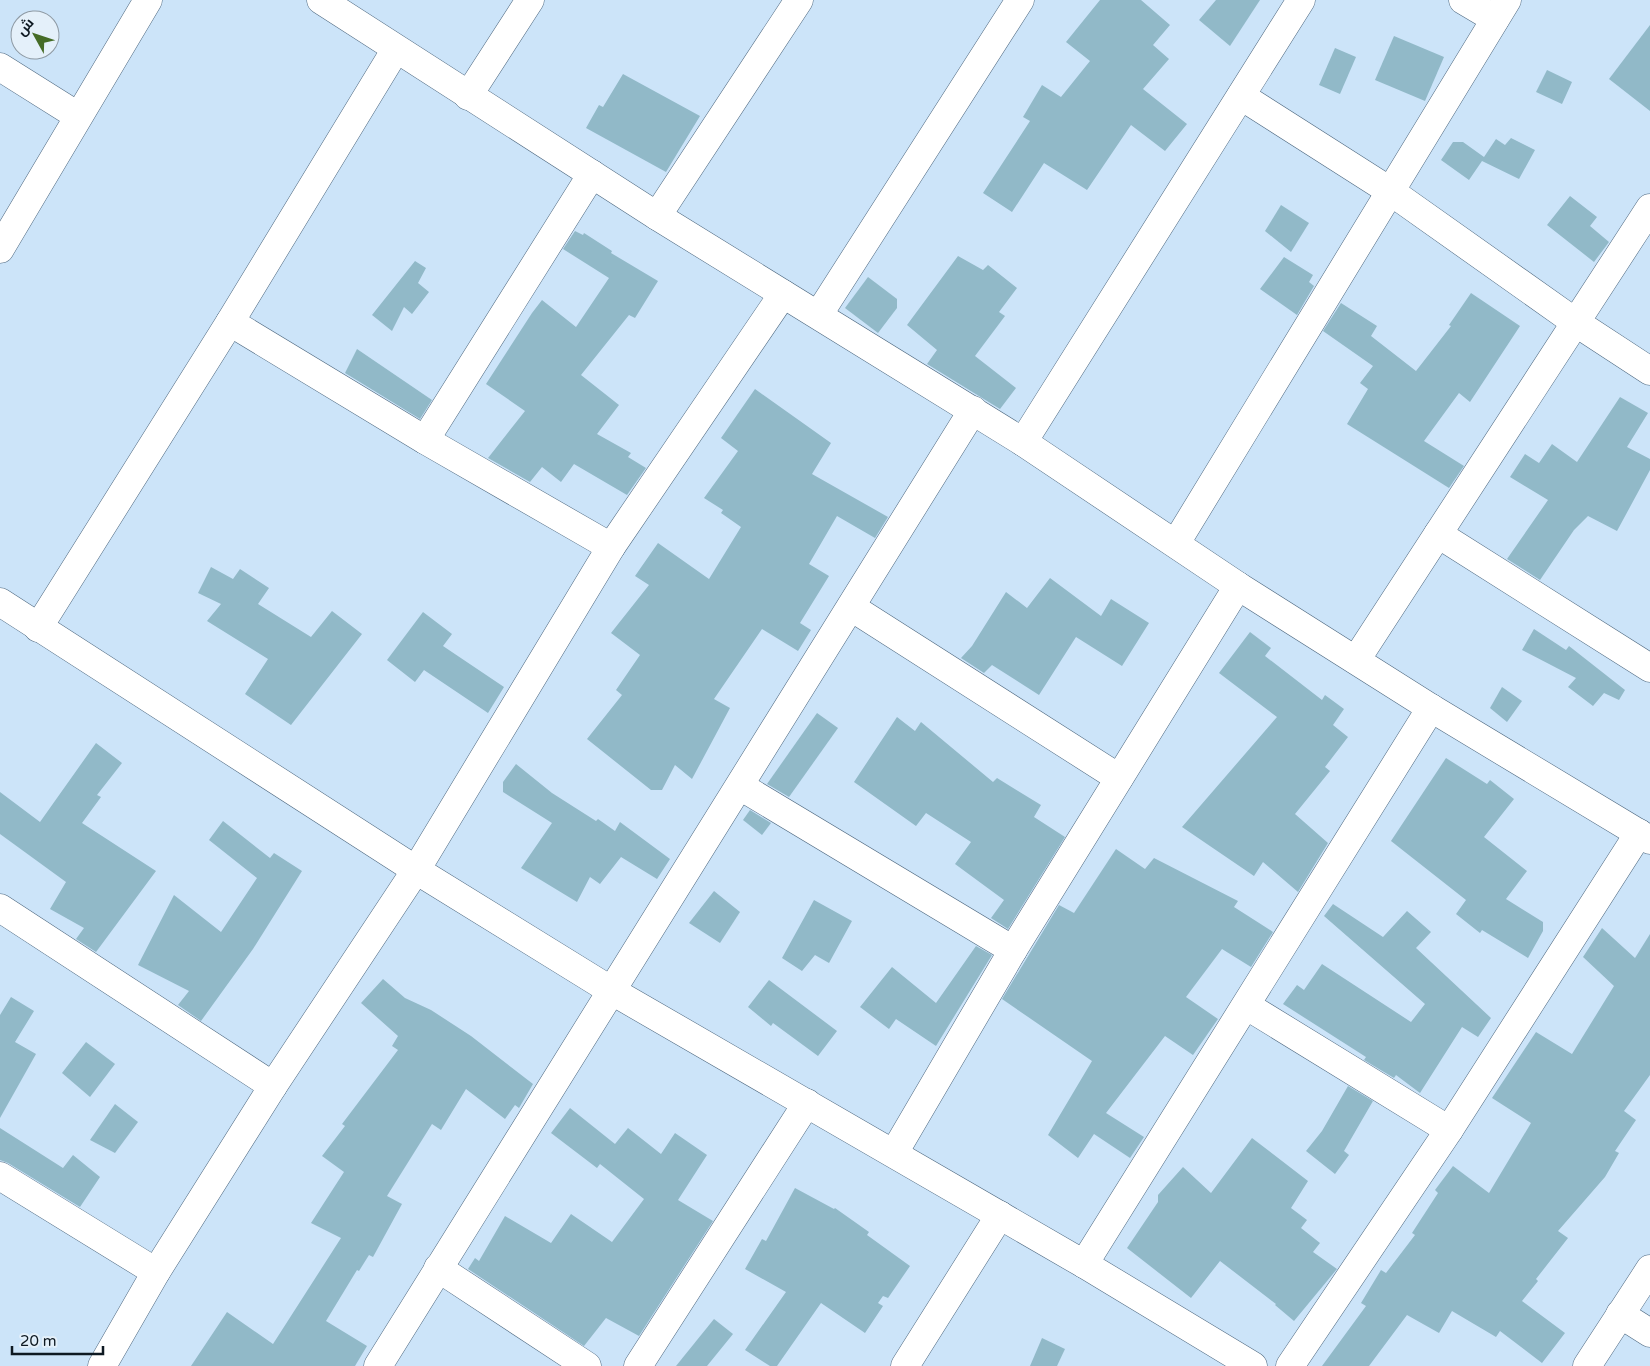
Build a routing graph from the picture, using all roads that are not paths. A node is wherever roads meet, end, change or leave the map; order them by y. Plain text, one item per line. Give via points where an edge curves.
1 (148, 0) edge
2 (322, 0) edge
3 (530, 0) edge
4 (799, 0) edge
5 (1020, 0) edge
6 (1301, 0) edge
7 (1463, 0) edge
8 (1501, 10) edge
9 (396, 49) junction
10 (0, 67) edge
11 (468, 96) junction
12 (1241, 96) junction
13 (78, 116) junction
14 (592, 174) junction
15 (1390, 191) junction
16 (1650, 208) edge
17 (657, 216) junction
18 (0, 249) edge
19 (783, 294) junction
20 (819, 314) junction
21 (230, 322) junction
22 (1575, 322) junction
23 (1650, 371) edge
24 (973, 410) junction
25 (425, 440) junction
26 (1023, 442) junction
27 (1438, 534) junction
28 (1176, 543) junction
29 (611, 547) junction
30 (1238, 586) junction
31 (2, 607) edge
32 (851, 607) junction
33 (38, 628) junction
34 (1356, 660) junction
35 (1650, 668) edge
36 (1431, 708) junction
37 (1119, 778) junction
38 (740, 786) junction
39 (1645, 836) edge
40 (416, 870) junction
41 (0, 908) edge
42 (1013, 950) junction
43 (612, 991) junction
44 (1247, 1006) junction
45 (273, 1086) junction
46 (808, 1103) junction
47 (1449, 1130) junction
48 (894, 1153) junction
49 (0, 1176) edge
50 (1000, 1215) junction
51 (1084, 1264) junction
52 (438, 1268) junction
53 (1650, 1269) edge
54 (156, 1272) junction
55 (1620, 1314) junction
56 (1650, 1333) edge
57 (102, 1366) edge
58 (378, 1366) edge
59 (587, 1366) edge
60 (638, 1366) edge
61 (905, 1366) edge
62 (1253, 1366) edge
63 (1290, 1366) edge
64 (1587, 1366) edge

1 - 13 street
2 - 9 street
3 - 11 street
4 - 17 street
5 - 20 street
6 - 12 street
7 - 8 street
8 - 15 street
9 - 11 street
9 - 21 street
10 - 13 street
11 - 14 street
12 - 15 street
12 - 26 street
13 - 18 street
14 - 17 street
14 - 25 street
15 - 22 street
15 - 28 street
16 - 22 street
17 - 19 street
19 - 20 street
19 - 29 street
20 - 24 street
21 - 25 street
21 - 33 street
22 - 23 street
22 - 27 street
24 - 26 street
24 - 32 street
25 - 29 street
26 - 28 street
27 - 34 street
27 - 35 street
28 - 30 street
29 - 40 street
30 - 34 street
30 - 37 street
31 - 33 street
32 - 37 street
32 - 38 street
33 - 40 street
34 - 36 street
36 - 39 street
36 - 44 street
37 - 42 street
38 - 42 street
38 - 43 street
39 - 47 street
40 - 43 street
40 - 45 street
41 - 45 street
42 - 48 street
43 - 46 street
43 - 52 street
44 - 47 street
44 - 51 street
45 - 54 street
46 - 48 street
46 - 60 street
47 - 63 street
48 - 50 street
49 - 54 street
50 - 51 street
50 - 61 street
51 - 62 street
52 - 58 street
52 - 59 street
53 - 55 street
54 - 57 street
55 - 56 street
55 - 64 street

